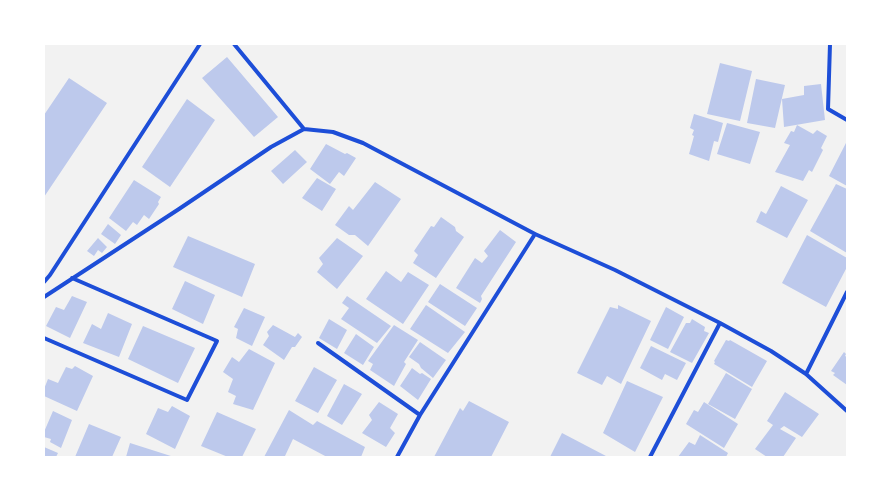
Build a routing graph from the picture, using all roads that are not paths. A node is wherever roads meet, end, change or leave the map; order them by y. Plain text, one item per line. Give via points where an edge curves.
1 (200, 44) edge
2 (234, 44) edge
3 (830, 44) edge
4 (847, 120) edge
5 (304, 129) junction
6 (535, 234) junction
7 (72, 278) junction
8 (44, 282) edge
9 (847, 292) edge
10 (44, 296) edge
11 (720, 323) junction
12 (44, 338) edge
13 (318, 343) dead end
14 (806, 374) junction
15 (847, 411) edge
16 (420, 415) junction
17 (397, 457) edge
18 (650, 457) edge

1 - 8 street
2 - 5 street
3 - 4 street via 828,109
5 - 6 street via 334,132 363,143
5 - 7 street via 271,147
6 - 11 street via 615,270
6 - 16 street
7 - 10 street
7 - 12 street via 217,341 187,400
9 - 14 street
11 - 14 street via 771,350
11 - 18 street
13 - 16 street
14 - 15 street
16 - 17 street

